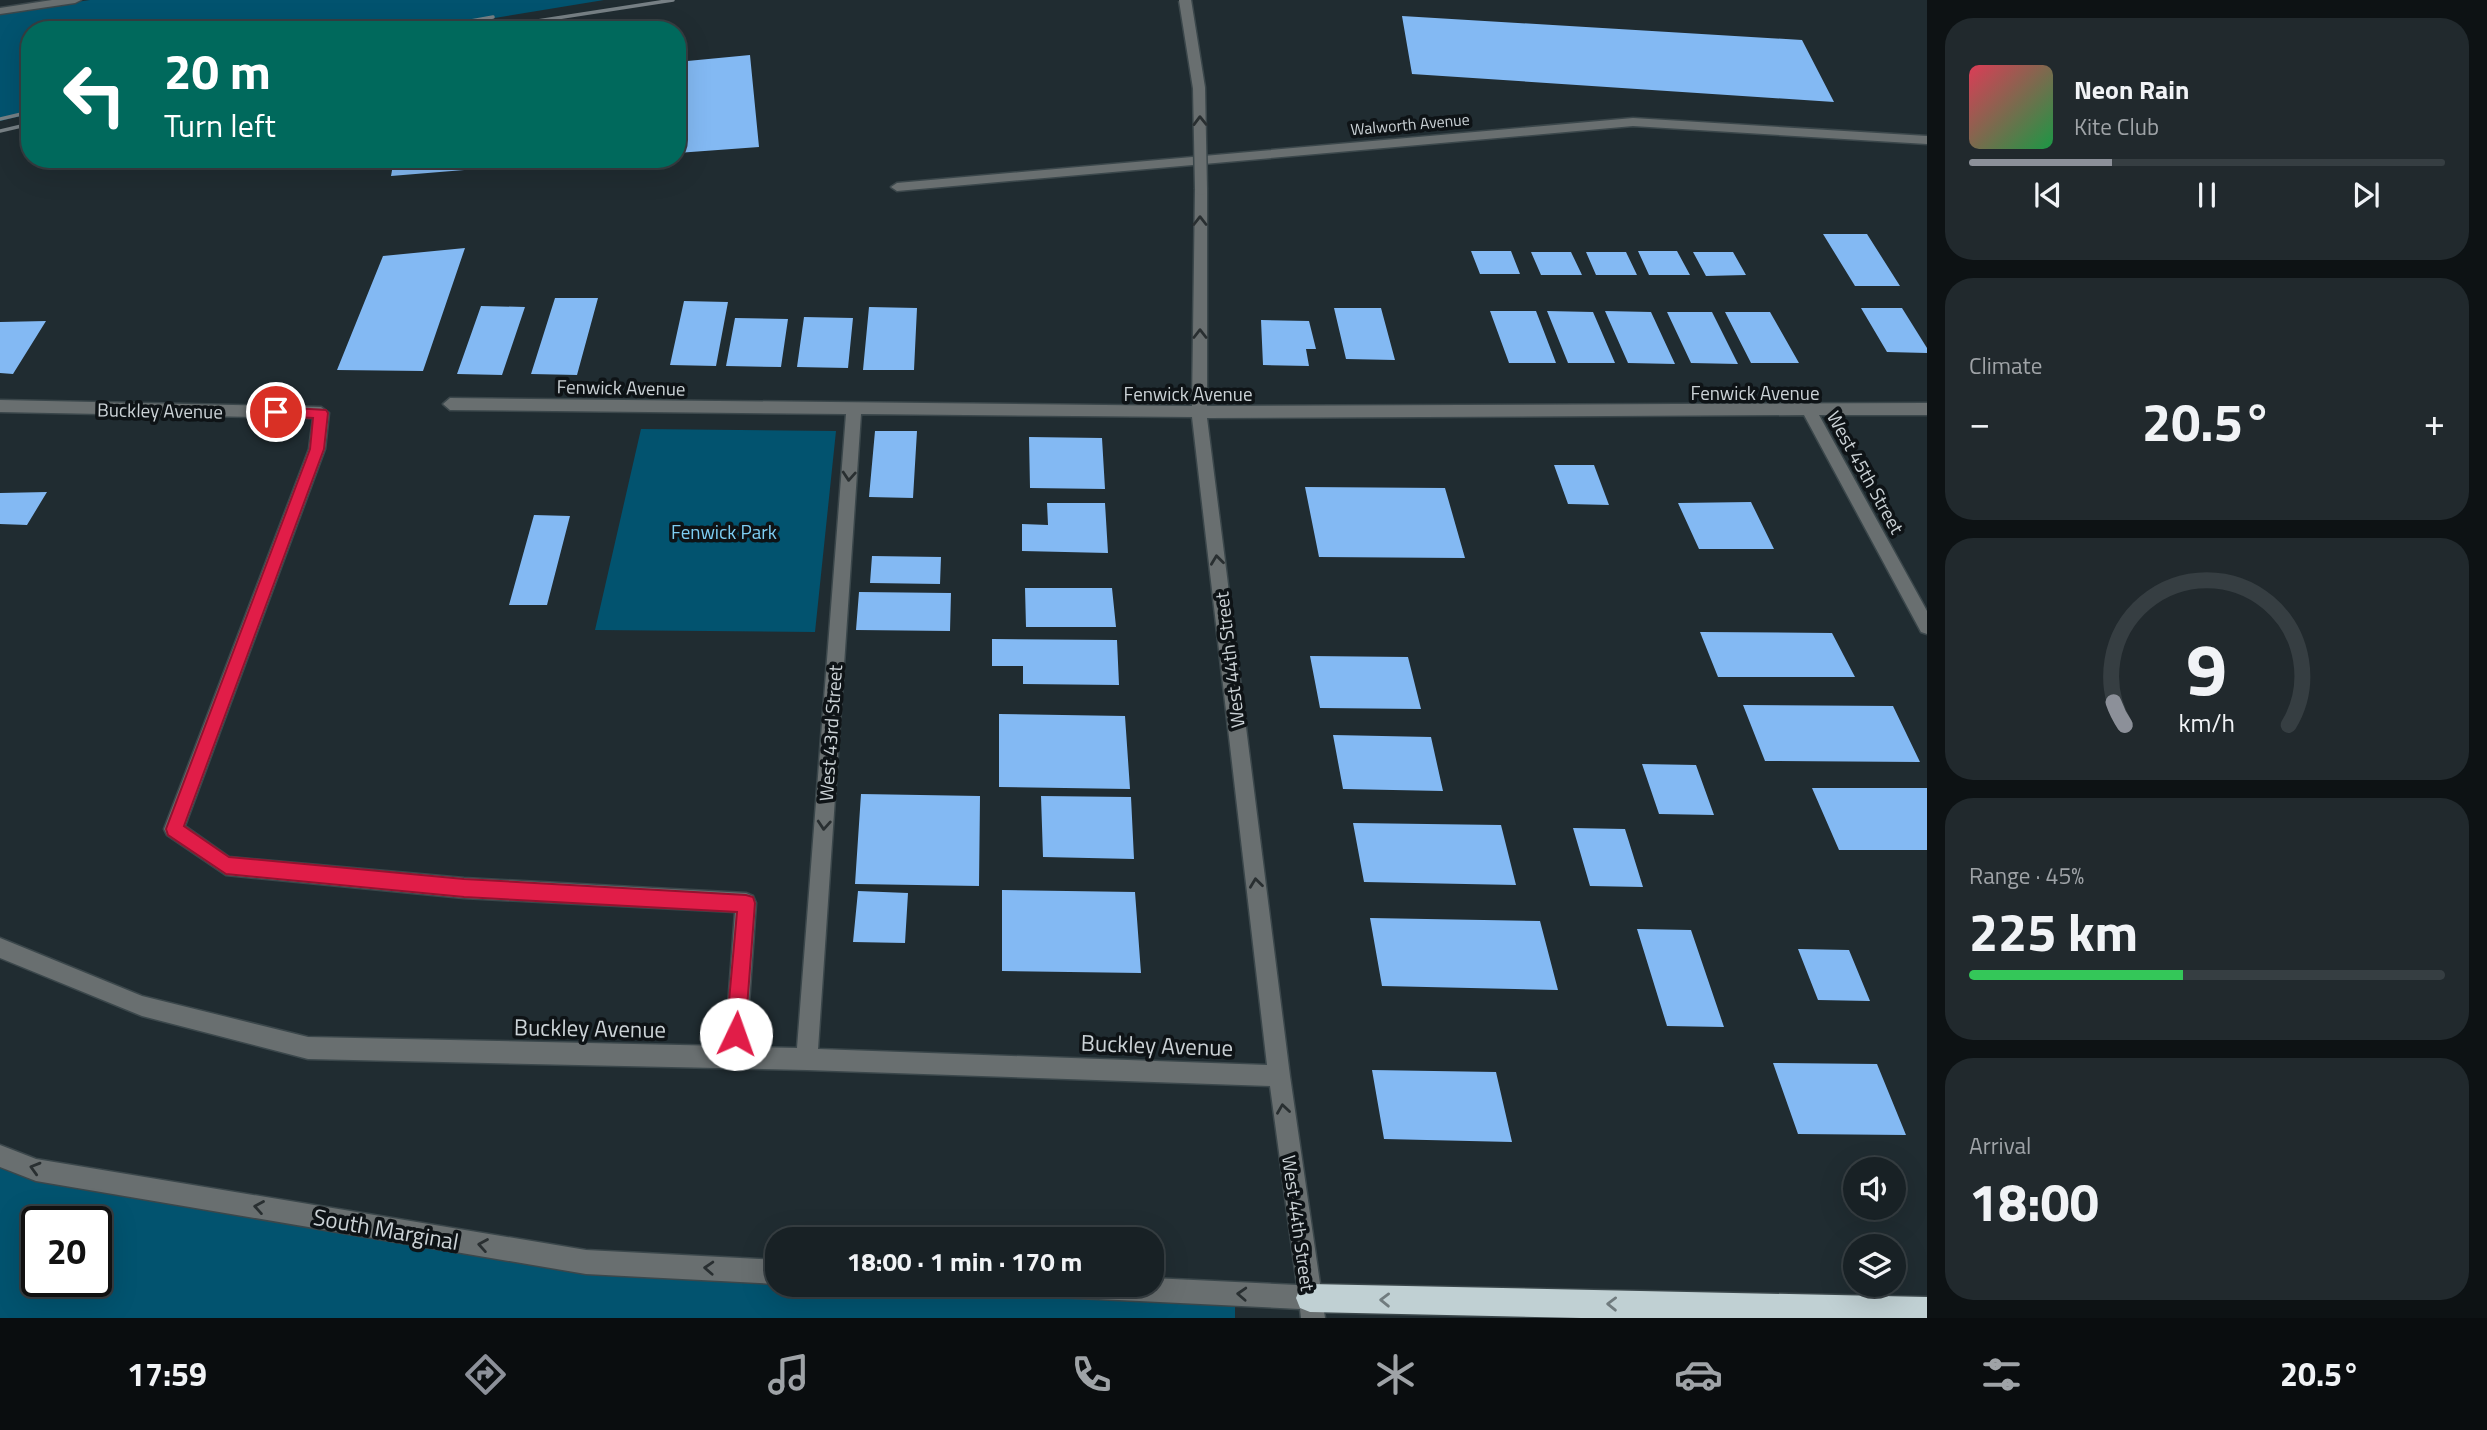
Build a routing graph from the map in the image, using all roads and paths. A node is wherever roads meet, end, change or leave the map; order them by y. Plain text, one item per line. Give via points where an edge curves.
1 (75, 0) edge
2 (1185, 0) edge
3 (0, 10) edge
4 (1927, 140) edge
5 (897, 187) dead end
6 (450, 404) dead end
7 (0, 405) edge
8 (854, 408) junction
9 (1927, 409) edge
10 (1809, 411) junction
11 (1199, 412) junction
12 (1927, 627) edge
13 (0, 948) edge
14 (734, 1057) junction
15 (807, 1059) junction
16 (1279, 1076) junction
17 (0, 1156) edge
18 (765, 1271) edge
19 (1164, 1295) edge
20 (1311, 1308) edge
21 (1927, 1311) edge

1 - 3 street
11 -> 2 street, West 44th Street, bridge via 1199,88
4 - 5 street, Walworth Avenue via 1633,122
6 - 8 street, Fenwick Avenue
7 - 14 street, Buckley Avenue via 321,413 317,449 174,829 226,866 464,888 746,903
8 - 11 street, Fenwick Avenue
8 -> 15 street, West 43rd Street
9 - 10 street, Fenwick Avenue
10 - 11 street, Fenwick Avenue
10 - 12 street, West 45th Street
16 -> 11 street, West 44th Street
13 - 14 street, Buckley Avenue via 142,1006 308,1048
14 - 15 street, Buckley Avenue
15 - 16 street, Buckley Avenue
20 -> 16 street, West 44th Street
18 -> 17 street, South Marginal via 586,1262 36,1170
20 -> 19 street
21 -> 20 highway

